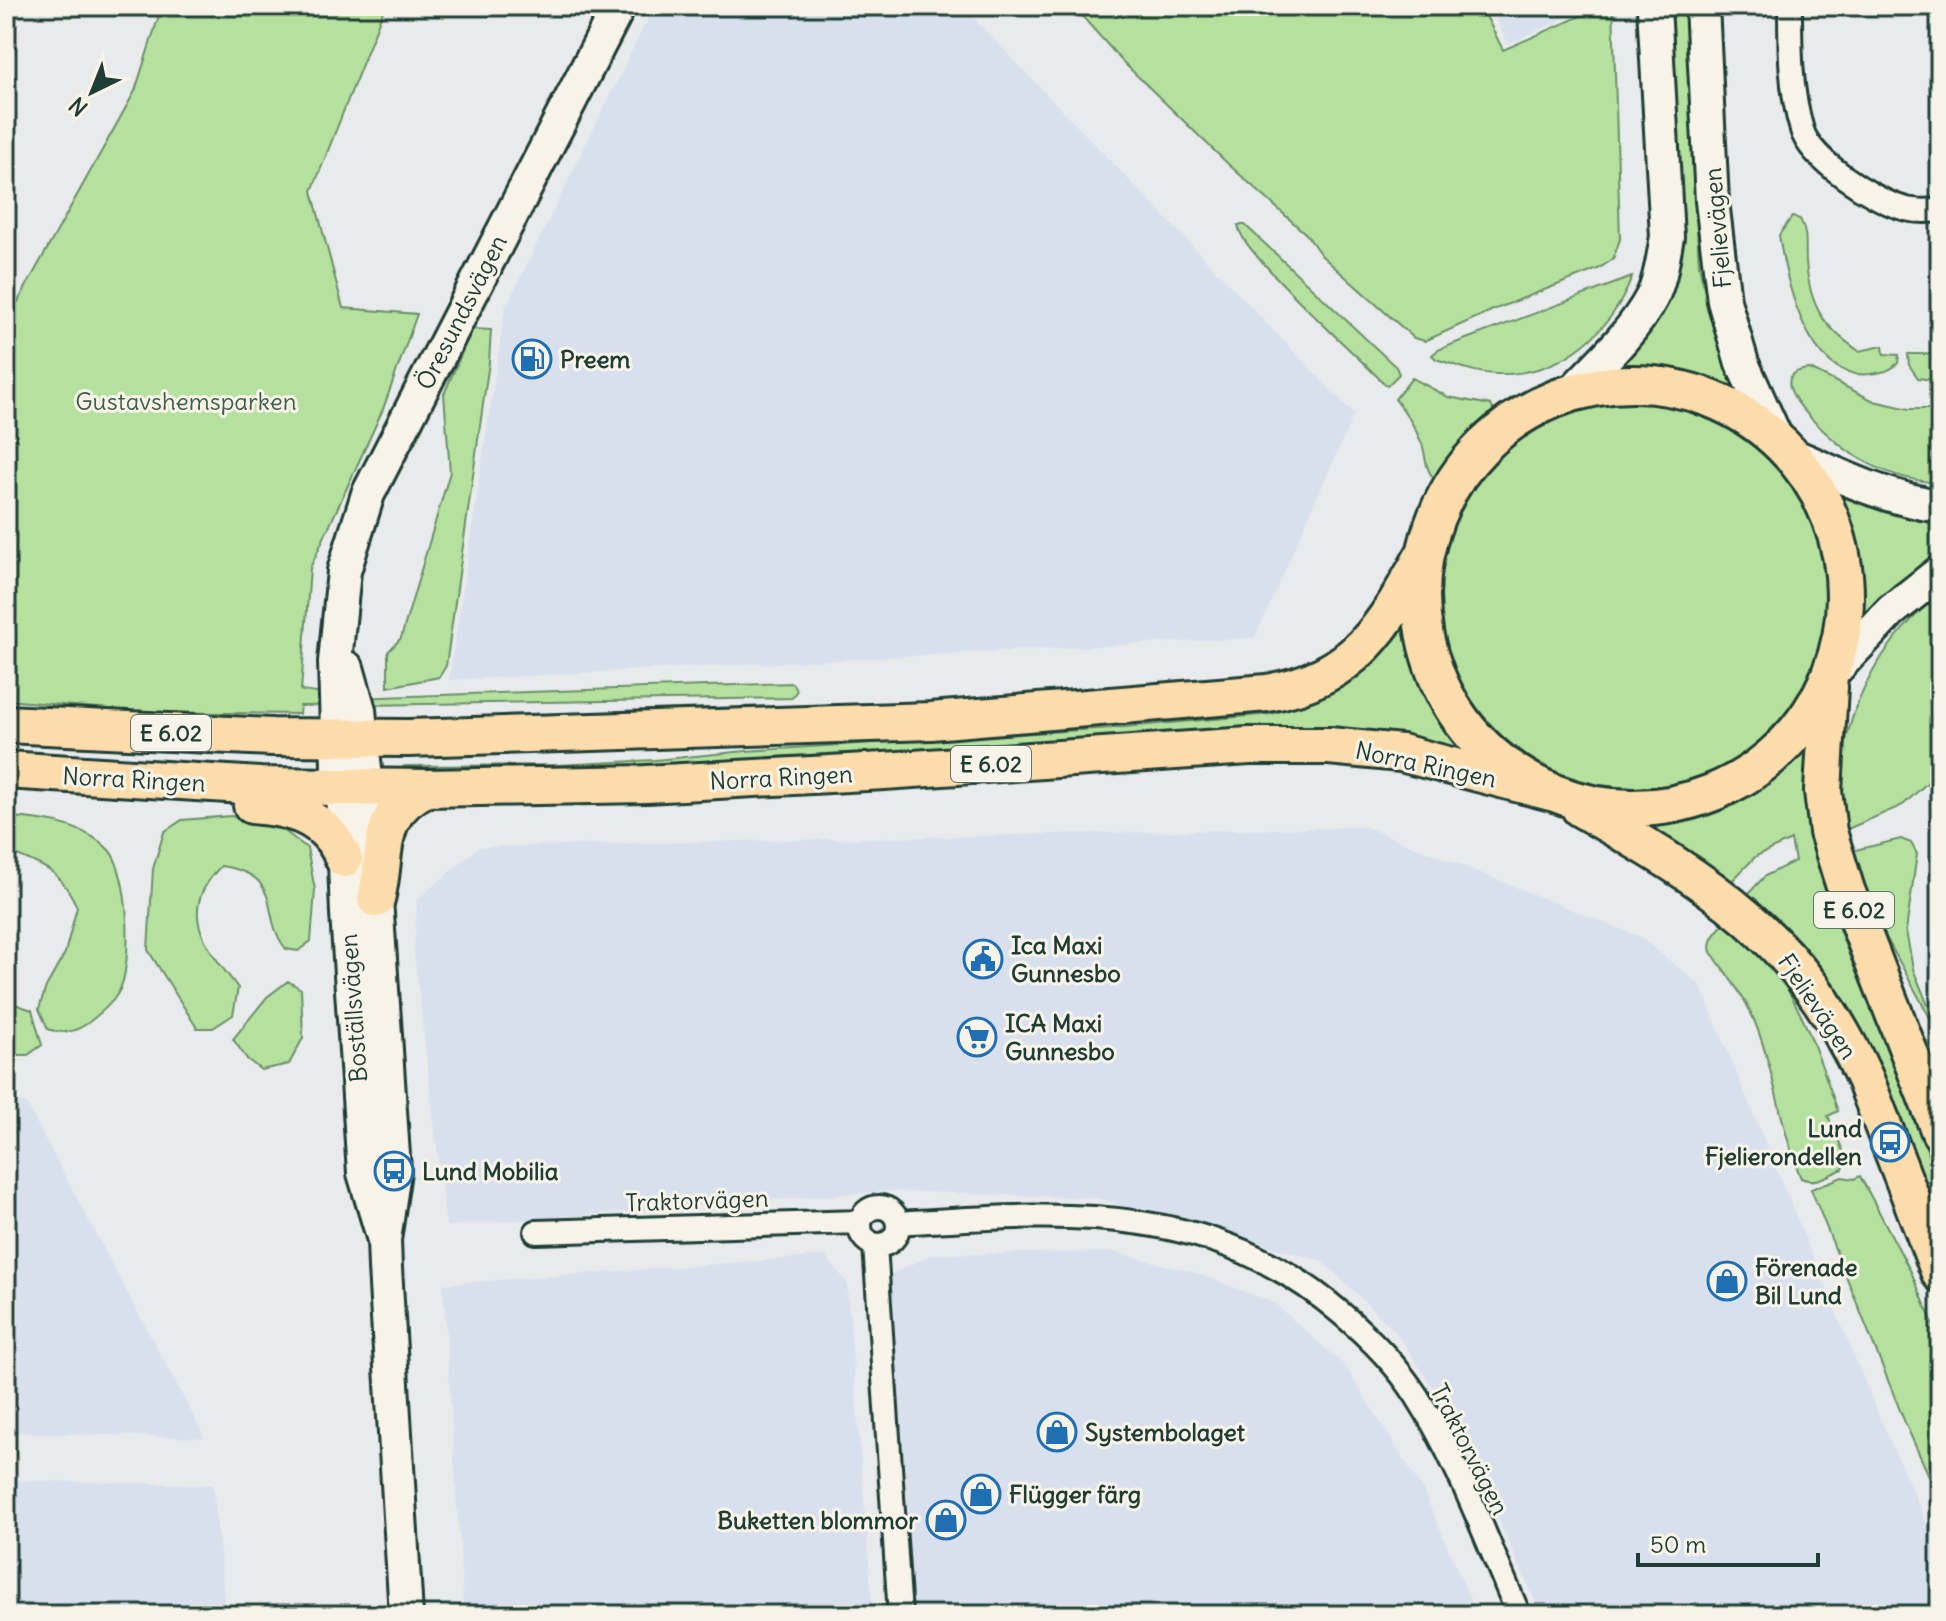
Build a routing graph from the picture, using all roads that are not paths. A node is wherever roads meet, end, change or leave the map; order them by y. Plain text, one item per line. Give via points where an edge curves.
1 (619, 6) edge
2 (1654, 6) edge
3 (1702, 6) edge
4 (1790, 6) edge
5 (1940, 210) edge
6 (1572, 392) junction
7 (1784, 447) junction
8 (1940, 506) edge
9 (1426, 551) junction
10 (1940, 572) edge
11 (1831, 675) junction
12 (6, 724) edge
13 (346, 764) junction
14 (6, 770) edge
15 (136, 779) junction
16 (426, 788) junction
17 (1553, 792) junction
18 (344, 859) junction
19 (376, 899) junction
20 (1940, 1132) edge
21 (860, 1222) junction
22 (898, 1223) junction
23 (536, 1232) dead end
24 (384, 1240) junction
25 (875, 1245) junction
26 (1940, 1273) edge
27 (406, 1615) edge
28 (900, 1615) edge
29 (1519, 1615) edge

1 - 13 street, Öresundsvägen via 368,494 344,571 339,630 359,710
2 - 6 street, Fjelievägen via 1667,237 1661,268 1653,295 1637,320
3 - 7 street, Fjelievägen via 1712,201 1724,301 1742,363
4 - 5 street via 1791,61 1802,133 1830,168 1874,197 1903,209
6 - 7 main road via 1608,385 1681,389 1748,417
6 - 9 main road via 1515,419 1468,462 1445,498
7 - 8 street via 1871,490
7 - 11 main road via 1824,502 1842,558 1845,616
9 - 13 main road, Norra Ringen / E 6.02 via 1361,651 1326,675 1277,692 931,721 408,738
9 - 17 main road via 1421,584 1427,648 1453,708 1496,757
10 - 11 street via 1898,604
11 - 17 main road via 1790,739 1730,785 1674,805 1643,808 1583,802
11 - 20 main road, E 6.02 via 1823,791 1828,832
12 - 13 main road, Norra Ringen / E 6.02
13 - 15 main road, Norra Ringen / E 6.02
13 - 16 main road, Norra Ringen / E 6.02
13 - 18 street, Boställsvägen
13 - 19 street, Boställsvägen
14 - 15 main road, Norra Ringen / E 6.02
15 - 18 main road via 169,799 292,809 324,830
16 - 17 main road, Norra Ringen / E 6.02 via 646,784 1317,745 1401,753
16 - 19 main road via 404,803 387,826
17 - 26 main road, Fjelievägen / E 6.02 via 1701,881 1786,955 1850,1048
18 - 24 street, Boställsvägen via 364,1173
19 - 24 street, Boställsvägen via 394,1171
21 - 22 street, Traktorvägen via 869,1210 881,1207 892,1211
21 - 23 street, Traktorvägen
21 - 25 street via 861,1234
22 - 25 street via 890,1242
22 - 29 street, Traktorvägen via 1081,1216 1148,1223 1207,1236 1296,1278 1363,1332 1415,1394 1442,1440
24 - 27 street, Boställsvägen
25 - 28 street

